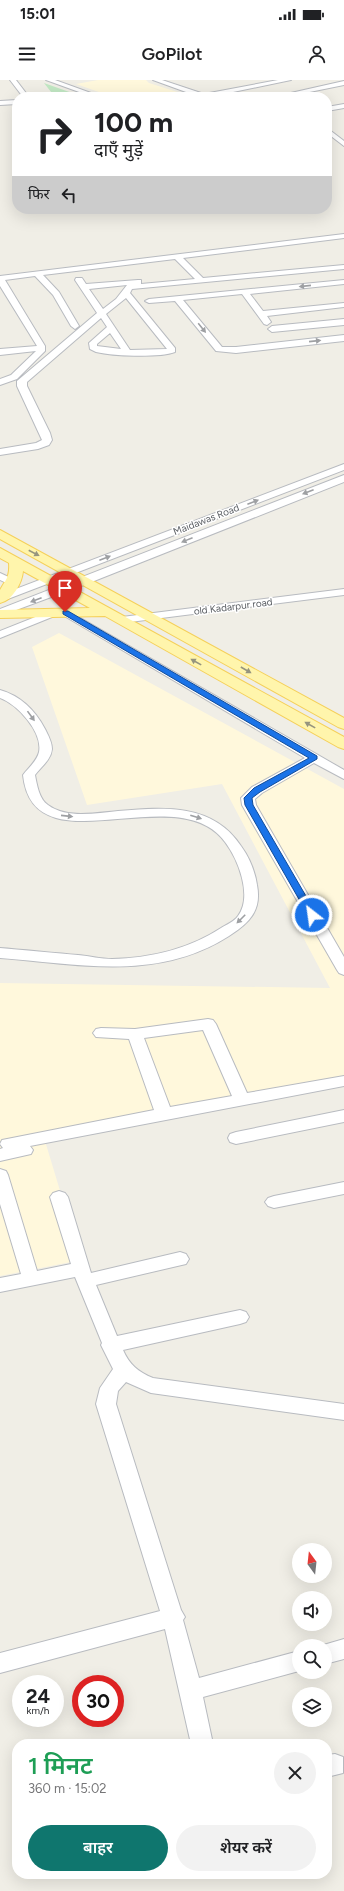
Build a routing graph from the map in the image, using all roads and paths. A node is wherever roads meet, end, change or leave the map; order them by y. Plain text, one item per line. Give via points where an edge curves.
1 (12, 80) edge
2 (49, 80) edge
3 (156, 80) edge
4 (242, 80) edge
5 (288, 80) edge
6 (337, 80) edge
7 (344, 83) edge
8 (258, 86) junction
9 (22, 92) edge
10 (85, 92) edge
11 (188, 92) edge
12 (227, 92) edge
13 (300, 92) edge
14 (12, 102) edge
15 (0, 103) edge
16 (344, 106) edge
17 (332, 108) edge
18 (332, 128) edge
19 (338, 130) dead end
20 (332, 134) edge
21 (344, 144) edge
22 (344, 236) edge
23 (177, 257) junction
24 (344, 267) edge
25 (72, 269) junction
26 (37, 273) junction
27 (0, 278) edge
28 (200, 278) junction
29 (344, 282) edge
30 (84, 287) junction
31 (125, 292) junction
32 (244, 292) junction
33 (177, 298) junction
34 (149, 300) dead end
35 (344, 305) edge
36 (261, 314) junction
37 (102, 315) junction
38 (344, 322) edge
39 (75, 326) dead end
40 (111, 328) junction
41 (272, 329) junction
42 (344, 338) edge
43 (286, 344) junction
44 (41, 348) junction
45 (127, 351) junction
46 (0, 352) edge
47 (0, 382) edge
48 (0, 452) edge
49 (344, 467) edge
50 (344, 478) edge
51 (0, 534) edge
52 (0, 552) edge
53 (16, 561) junction
54 (69, 572) junction
55 (0, 576) edge
56 (51, 580) junction
57 (85, 581) junction
58 (14, 583) junction
59 (65, 588) junction
60 (344, 592) edge
61 (0, 599) edge
62 (108, 612) junction
63 (0, 613) edge
64 (59, 613) junction
65 (150, 616) junction
66 (122, 620) junction
67 (0, 635) edge
68 (0, 694) edge
69 (344, 724) edge
70 (344, 744) edge
71 (314, 758) junction
72 (344, 774) edge
73 (0, 953) edge
74 (344, 970) edge
75 (101, 1033) dead end
76 (135, 1034) junction
77 (344, 1081) edge
78 (242, 1100) junction
79 (164, 1114) junction
80 (344, 1116) edge
81 (109, 1134) dead end
82 (236, 1138) dead end
83 (4, 1149) edge
84 (0, 1175) edge
85 (344, 1188) edge
86 (59, 1197) dead end
87 (274, 1202) dead end
88 (180, 1259) dead end
89 (83, 1275) junction
90 (31, 1279) junction
91 (0, 1285) edge
92 (240, 1317) dead end
93 (110, 1345) junction
94 (124, 1370) junction
95 (344, 1412) edge
96 (174, 1617) junction
97 (344, 1649) edge
98 (332, 1652) edge
99 (0, 1663) edge
100 (292, 1664) edge
101 (192, 1690) junction
102 (201, 1739) edge

1 - 9 street
2 - 10 street
3 - 11 street
4 - 8 street
5 - 8 street
6 - 7 street
7 - 13 street
8 - 12 street
14 - 15 street
16 - 17 street
18 - 19 street
20 - 21 street
22 - 23 street
23 - 25 street
23 - 28 street
24 - 28 street
25 - 26 street
25 - 30 street
26 - 27 street
26 - 39 street via 56,294
27 - 44 street
28 - 30 street
28 - 31 street via 135,286
29 -> 32 street
30 - 37 street
31 - 37 street via 119,301
31 - 45 street via 172,350 166,353
32 - 33 street
32 - 36 street
33 - 34 street
33 -> 43 street via 219,348 236,350
35 - 36 street
36 - 41 street
37 - 40 street
37 - 48 street via 22,381 22,386 45,433 46,443
38 - 41 street
40 - 45 street
40 - 45 street via 93,343 93,347 100,350
41 - 43 street
43 -> 42 street
44 - 46 street
44 - 47 street via 38,355 14,377
54 -> 49 street, Maidawas Road
50 -> 57 street, Maidawas Road
51 -> 54 main road
52 - 53 main road
53 - 56 main road
53 - 58 main road
54 - 56 street, Maidawas Road
54 - 57 main road
55 - 58 street
56 - 59 main road
56 - 61 street, Maidawas Road
57 - 59 street, Maidawas Road
57 - 65 main road
58 - 61 main road
59 - 62 main road
59 -> 63 street, Maidawas Road
60 - 65 street, old Kadarpur road
62 - 64 main road
62 - 66 main road
63 - 64 main road
64 - 67 street
64 - 71 street
65 - 66 street, old Kadarpur road
65 -> 69 main road
70 -> 66 main road
68 -> 73 street via 25,708 34,718 44,739 45,754 29,776 36,800 42,807 63,816 87,817 170,811 202,819 229,837 245,865 252,890 251,902 244,918 210,942 163,957 116,964
71 - 72 street
71 - 74 street via 257,790 248,798 249,805
75 - 76 street
76 - 78 street via 208,1024
76 - 79 street
77 - 78 street
78 - 79 street
79 - 83 street
80 - 82 street
81 - 83 street
84 - 90 street
85 - 87 street
86 - 89 street
88 - 89 street
89 - 90 street
89 - 93 street
90 - 91 street
92 - 93 street
93 - 94 street
94 - 95 street via 136,1379 151,1385
94 - 96 street via 109,1388 106,1404
96 - 99 street
96 - 101 street
97 - 98 street
100 - 101 street
101 - 102 street

